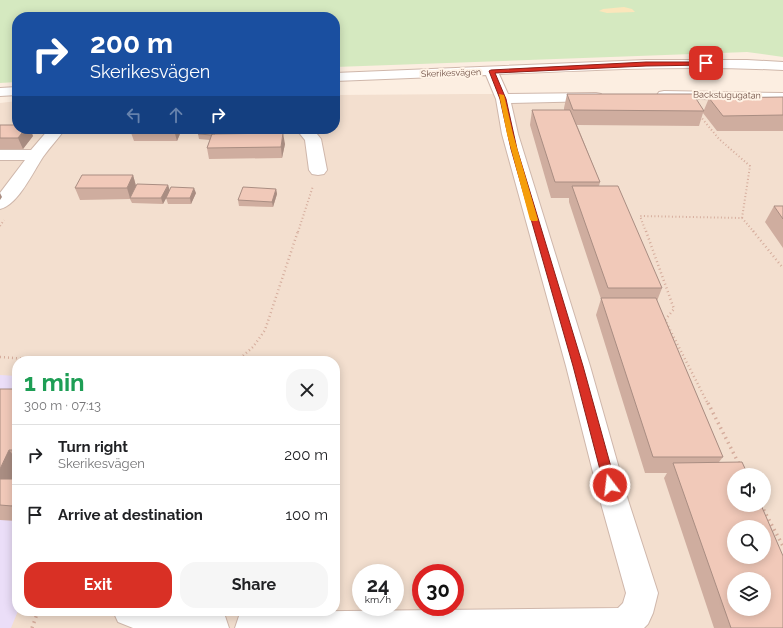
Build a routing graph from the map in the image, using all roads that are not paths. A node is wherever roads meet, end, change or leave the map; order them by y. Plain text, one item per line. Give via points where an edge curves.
1 (783, 66) edge
2 (491, 71) junction
3 (340, 77) edge
4 (12, 91) edge
5 (0, 92) edge
6 (649, 95) edge
7 (611, 96) edge
8 (783, 97) edge
9 (503, 99) junction
10 (53, 134) edge
11 (308, 134) edge
12 (36, 154) junction
13 (0, 155) edge
14 (318, 170) road end
15 (0, 204) edge
16 (154, 616) edge
17 (213, 628) edge
18 (252, 628) edge

1 - 2 street, Skerikesvägen via 646,64
2 - 3 street, Skerikesvägen
2 - 9 street
4 - 5 street
6 - 8 street, Backstugugatan
7 - 9 street
9 - 18 street via 510,134 642,593 638,613 624,624
10 - 12 street
11 - 14 street via 313,139
12 - 13 street
12 - 15 street via 9,195
16 - 17 street

